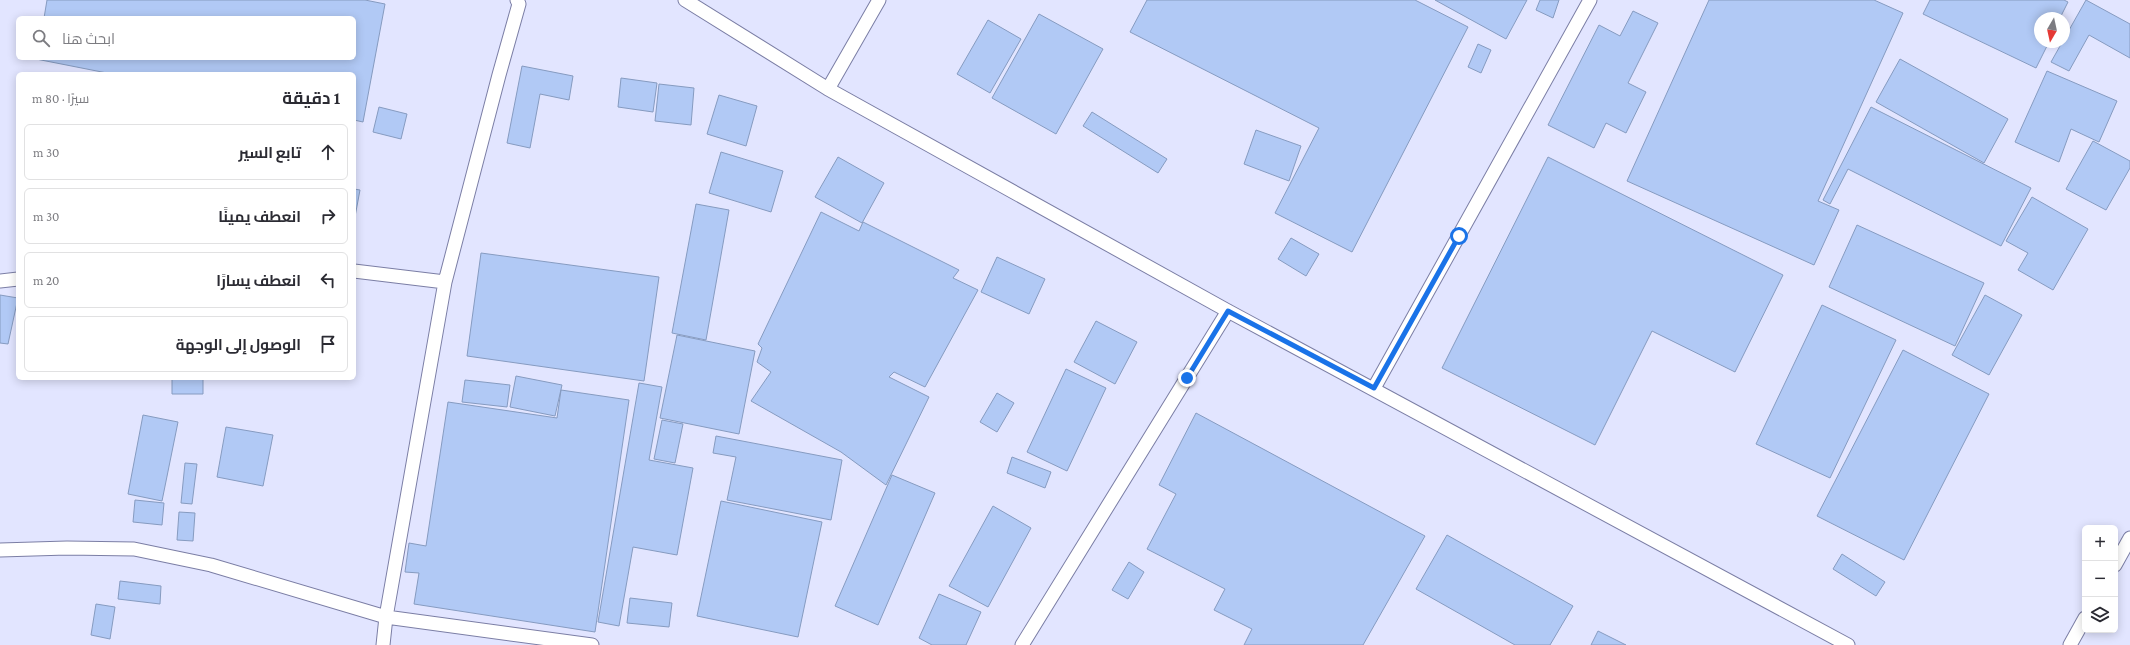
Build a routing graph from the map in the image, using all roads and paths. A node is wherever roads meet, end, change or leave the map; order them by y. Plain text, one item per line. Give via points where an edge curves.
1 (517, 0) edge
2 (685, 0) edge
3 (879, 0) edge
4 (1590, 0) edge
5 (828, 89) junction
6 (356, 271) edge
7 (16, 279) edge
8 (0, 281) edge
9 (445, 282) junction
10 (1228, 311) junction
11 (1374, 388) junction
12 (2130, 538) edge
13 (0, 550) edge
14 (2117, 561) edge
15 (386, 617) junction
16 (2082, 623) edge
17 (383, 645) edge
18 (592, 645) edge
19 (1022, 645) edge
20 (1848, 645) edge
21 (2070, 645) edge

1 - 9 lane via 519,4
2 - 5 lane
3 - 5 lane
4 - 11 lane
5 - 10 lane
6 - 9 lane
7 - 8 lane
9 - 15 lane
10 - 11 lane
10 - 19 lane
11 - 20 lane
12 - 14 lane
13 - 15 lane via 134,549 211,565
15 - 17 lane
15 - 18 lane
16 - 21 lane

